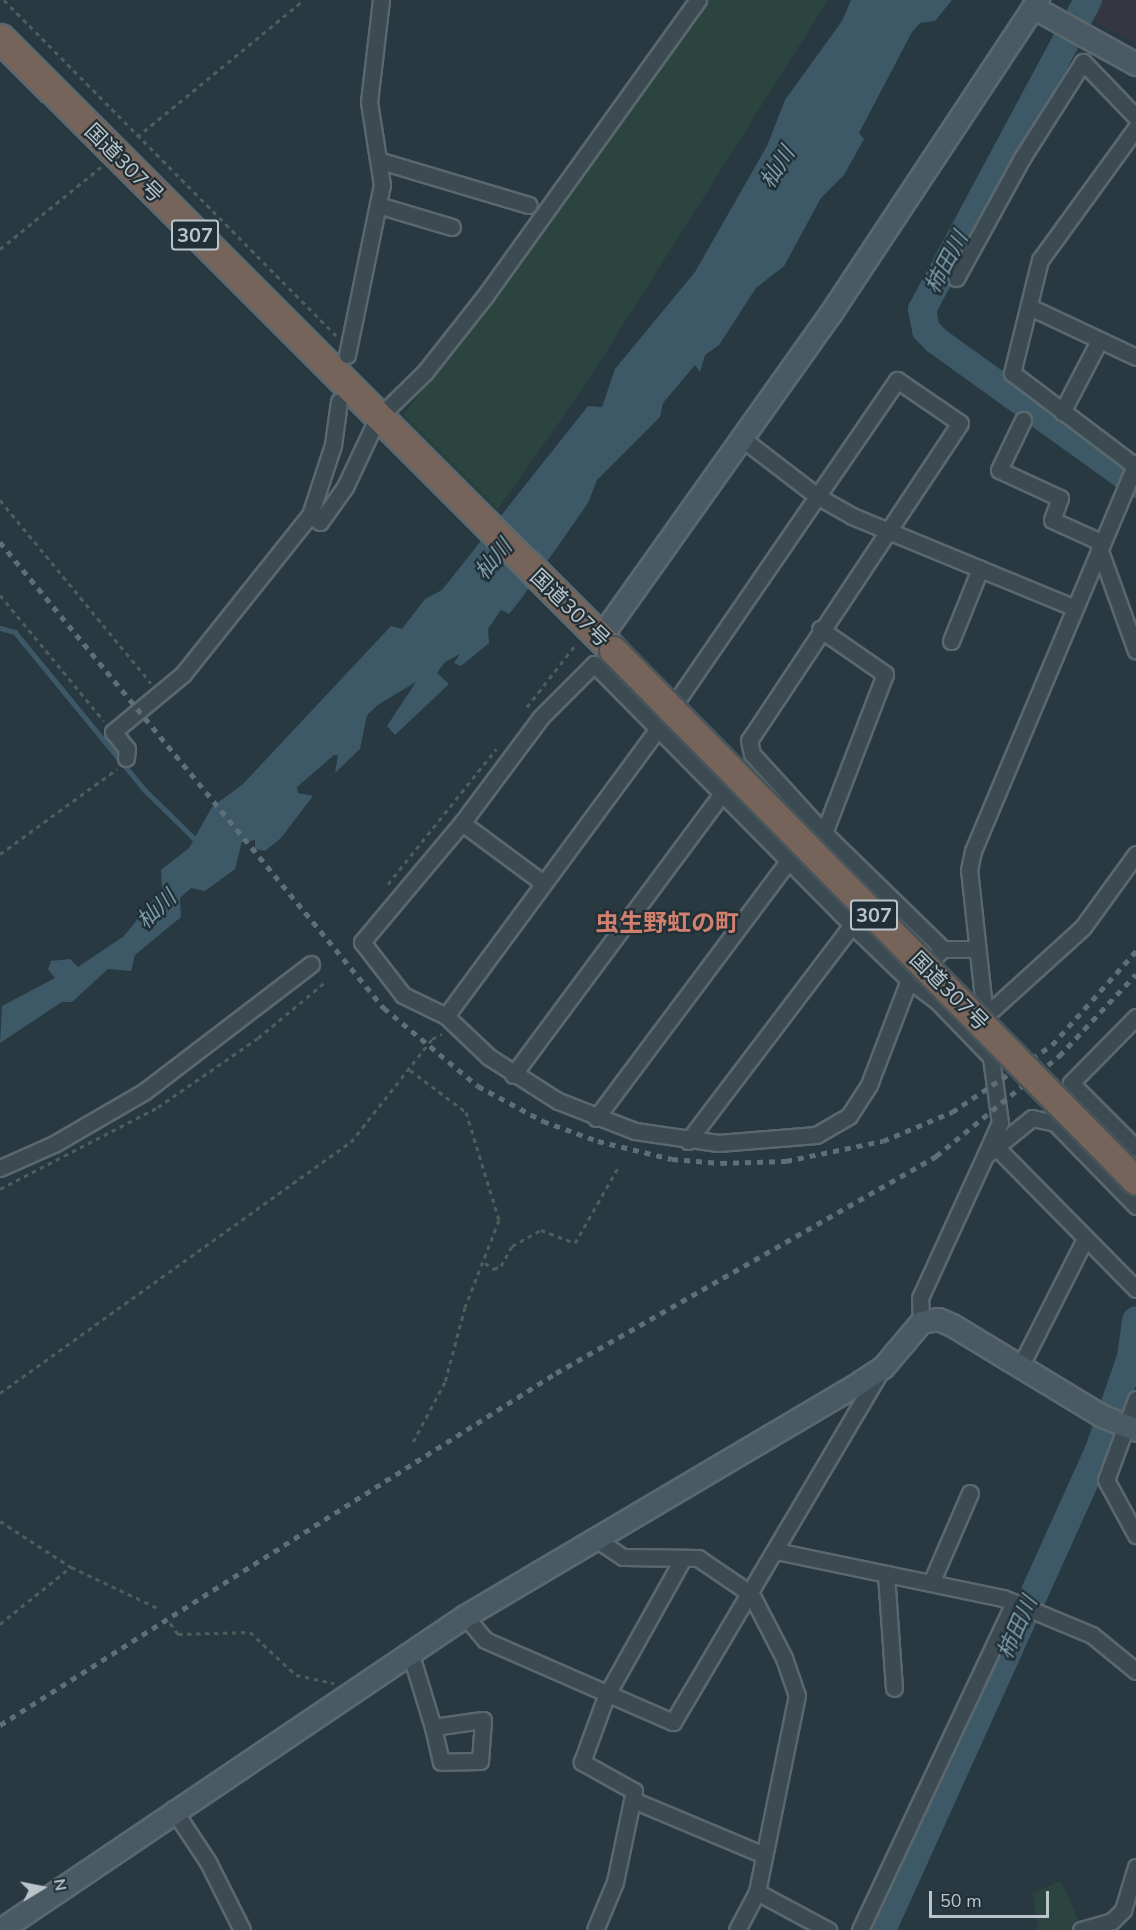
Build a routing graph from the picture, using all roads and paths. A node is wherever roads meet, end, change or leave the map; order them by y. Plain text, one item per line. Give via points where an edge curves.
1 (4, 0) edge
2 (304, 0) edge
3 (381, 0) edge
4 (698, 0) edge
5 (1036, 4) edge
6 (0, 38) edge
7 (1136, 64) edge
8 (1136, 117) edge
9 (1136, 128) edge
10 (137, 137) junction
11 (132, 142) dead end
12 (381, 161) junction
13 (105, 163) dead end
14 (529, 204) dead end
15 (378, 205) junction
16 (452, 227) dead end
17 (0, 249) edge
18 (956, 278) dead end
19 (1032, 308) junction
20 (1099, 341) junction
21 (348, 352) joint
22 (1136, 357) edge
23 (339, 401) dead end
24 (1062, 412) junction
25 (1023, 420) dead end
26 (384, 425) junction
27 (740, 437) junction
28 (1132, 473) edge
29 (817, 496) junction
30 (0, 500) edge
31 (310, 515) junction
32 (888, 532) junction
33 (1100, 545) junction
34 (980, 569) junction
35 (0, 595) edge
36 (1075, 608) junction
37 (820, 629) junction
38 (596, 633) junction
39 (951, 640) dead end
40 (1136, 651) edge
41 (160, 694) junction
42 (522, 715) dead end
43 (657, 728) junction
44 (113, 732) junction
45 (501, 742) dead end
46 (122, 764) joint
47 (722, 794) junction
48 (462, 823) junction
49 (824, 833) junction
50 (0, 854) edge
51 (1136, 854) edge
52 (788, 861) junction
53 (543, 883) junction
54 (385, 888) dead end
55 (852, 925) junction
56 (942, 949) junction
57 (977, 949) junction
58 (311, 964) dead end
59 (909, 980) junction
60 (446, 1016) junction
61 (985, 1016) junction
62 (1136, 1017) edge
63 (446, 1033) dead end
64 (991, 1057) junction
65 (410, 1070) junction
66 (513, 1075) junction
67 (596, 1118) junction
68 (688, 1141) junction
69 (1136, 1148) edge
70 (991, 1152) junction
71 (619, 1166) dead end
72 (0, 1168) edge
73 (1136, 1181) edge
74 (1136, 1206) edge
75 (1085, 1239) junction
76 (485, 1263) junction
77 (1134, 1286) edge
78 (921, 1322) junction
79 (883, 1367) junction
80 (1020, 1367) junction
81 (0, 1393) edge
82 (1136, 1399) edge
83 (1121, 1425) edge
84 (413, 1442) dead end
85 (970, 1493) dead end
86 (0, 1521) edge
87 (1136, 1535) edge
88 (596, 1539) junction
89 (776, 1551) junction
90 (683, 1558) junction
91 (71, 1567) junction
92 (886, 1574) junction
93 (931, 1583) junction
94 (751, 1594) junction
95 (1014, 1602) junction
96 (160, 1609) dead end
97 (465, 1616) junction
98 (170, 1623) dead end
99 (0, 1624) edge
100 (410, 1652) junction
101 (1136, 1671) edge
102 (894, 1688) dead end
103 (349, 1690) junction
104 (606, 1696) junction
105 (433, 1727) dead end
106 (633, 1800) junction
107 (173, 1809) junction
108 (764, 1855) junction
109 (1136, 1867) edge
110 (757, 1892) junction
111 (4, 1929) edge
112 (242, 1930) edge
113 (595, 1930) edge
114 (737, 1930) edge
115 (828, 1930) edge
116 (860, 1930) edge
117 (1081, 1930) edge

1 - 10 path
2 - 10 path
3 - 12 street via 369,102
4 - 26 street via 485,296
5 - 7 street via 1060,22
5 - 27 street via 830,314
6 - 26 highway, 国道307号 / 307
8 - 18 street via 1083,62 1022,158
9 - 19 street via 1040,260
10 - 11 path
10 - 21 path
12 - 14 street
12 - 15 street
13 - 17 path
15 - 16 street
15 - 21 street
19 - 20 street
19 - 24 street via 1012,373
20 - 22 street
20 - 24 street
23 - 31 street via 322,486
24 - 28 street
25 - 33 street via 999,470 1060,498 1052,520
26 - 31 street via 320,522
26 - 38 highway, 国道307号 / 307
27 - 29 street
27 - 38 street
28 - 33 street
29 - 32 street
29 - 32 street via 897,380 960,423
29 - 43 street
30 - 41 path
31 - 41 street via 210,643
32 - 34 street
32 - 37 street
33 - 36 street
33 - 40 street
34 - 36 street
34 - 39 street
35 - 44 path
36 - 57 street via 973,850 969,870
37 - 49 street via 885,674
37 - 49 street via 749,740 752,754
38 - 42 path
38 - 73 highway, 国道307号 / 307, bridge
41 - 44 street
43 - 47 street
43 - 48 street via 594,664 541,717
43 - 53 street
44 - 46 street via 127,749
45 - 54 path
46 - 50 path
47 - 52 street
47 - 66 street
48 - 53 street
48 - 60 street via 362,942 402,995
49 - 56 street
51 - 61 street via 1083,927
52 - 55 street
52 - 67 street
53 - 60 street
55 - 59 street
55 - 68 street
56 - 57 street
56 - 59 street
57 - 61 street
58 - 72 street via 145,1091
59 - 64 street
59 - 68 street via 869,1085 839,1124 803,1137
60 - 66 street
61 - 64 street
62 - 69 street via 1071,1083
63 - 65 path via 432,1039
64 - 70 street via 1000,1123
65 - 76 path via 466,1112 476,1133 499,1220
65 - 81 path via 368,1125 323,1164
66 - 67 street
67 - 68 street
70 - 74 street via 1032,1118 1054,1123
70 - 75 street
70 - 78 street via 920,1298
71 - 76 path via 575,1243 541,1230 512,1246 501,1266 494,1269
75 - 77 street
75 - 80 street
76 - 84 path via 448,1370
78 - 79 street
78 - 80 street via 938,1319 952,1325
79 - 88 street
79 - 89 street
80 - 83 street
82 - 83 street
83 - 87 street via 1106,1480
85 - 93 street
86 - 91 path
88 - 90 street via 623,1557
88 - 97 street
89 - 92 street
89 - 94 street
90 - 94 street via 698,1558
90 - 104 street
91 - 96 path
91 - 99 path
92 - 93 street
92 - 102 street
93 - 95 street
94 - 104 street via 673,1722
94 - 108 street via 797,1695
95 - 101 street via 1092,1635
95 - 116 street
97 - 100 street
97 - 104 street via 485,1640
98 - 103 path via 178,1634 250,1632 296,1675
100 - 103 street
100 - 105 street
103 - 107 street
104 - 106 street via 582,1762 634,1791
106 - 108 street
106 - 113 street via 615,1882
107 - 111 street
107 - 112 street via 208,1862
108 - 110 street
109 - 117 street via 1123,1910 1112,1921
110 - 114 street
110 - 115 street

